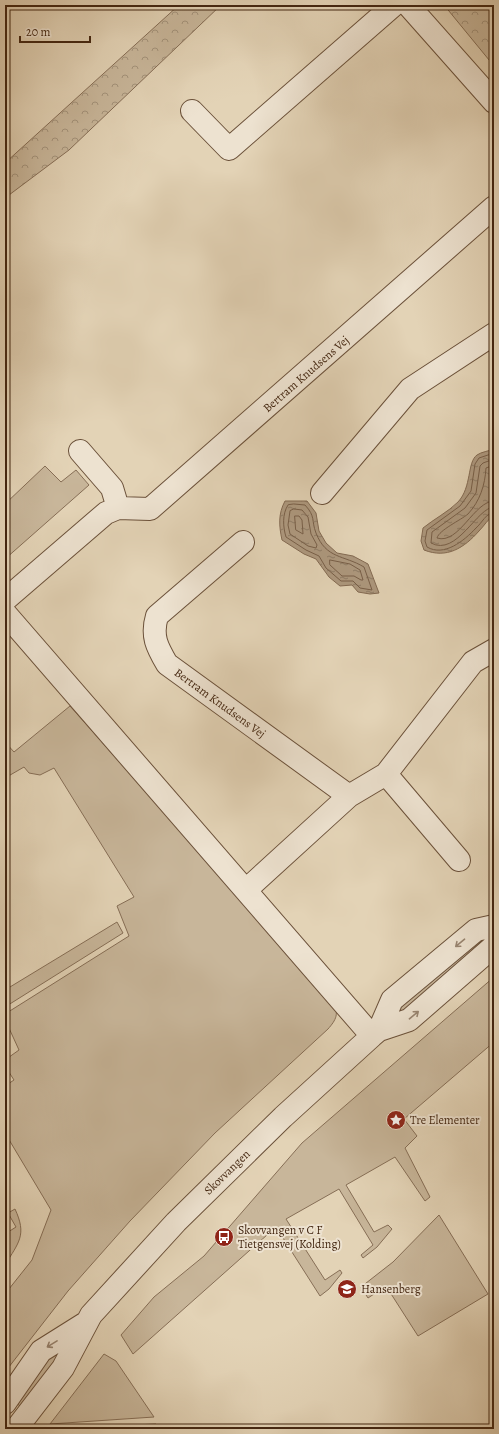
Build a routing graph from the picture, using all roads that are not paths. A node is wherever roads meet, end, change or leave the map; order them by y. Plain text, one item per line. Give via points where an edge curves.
1 (394, 5) edge
2 (408, 5) edge
3 (494, 102) edge
4 (192, 111) dead end
5 (491, 215) edge
6 (494, 334) edge
7 (80, 451) dead end
8 (322, 493) dead end
9 (118, 508) junction
10 (243, 542) dead end
11 (5, 600) edge
12 (5, 613) edge
13 (494, 650) edge
14 (386, 774) junction
15 (349, 796) junction
16 (459, 860) dead end
17 (246, 890) junction
18 (494, 926) edge
19 (494, 946) edge
20 (375, 1033) junction
21 (86, 1323) junction
22 (5, 1403) edge
23 (16, 1429) edge

1 - 4 street via 229,149
2 - 3 street
5 - 9 street, Bertram Knudsens Vej via 150,509
6 - 8 street via 410,389
7 - 9 street via 112,488
9 - 11 street via 106,513
10 - 15 street, Bertram Knudsens Vej via 156,616 155,644 167,664
12 - 17 street
13 - 14 street via 473,662
14 - 15 street
14 - 16 street
15 - 17 street
17 - 20 street
18 -> 20 street, Skovvangen via 476,930 392,1000
20 -> 19 street, Skovvangen via 409,1020
20 - 21 street, Skovvangen via 283,1117 176,1222
21 -> 22 street, Skovvangen via 41,1351
21 - 23 street, Skovvangen via 63,1368

